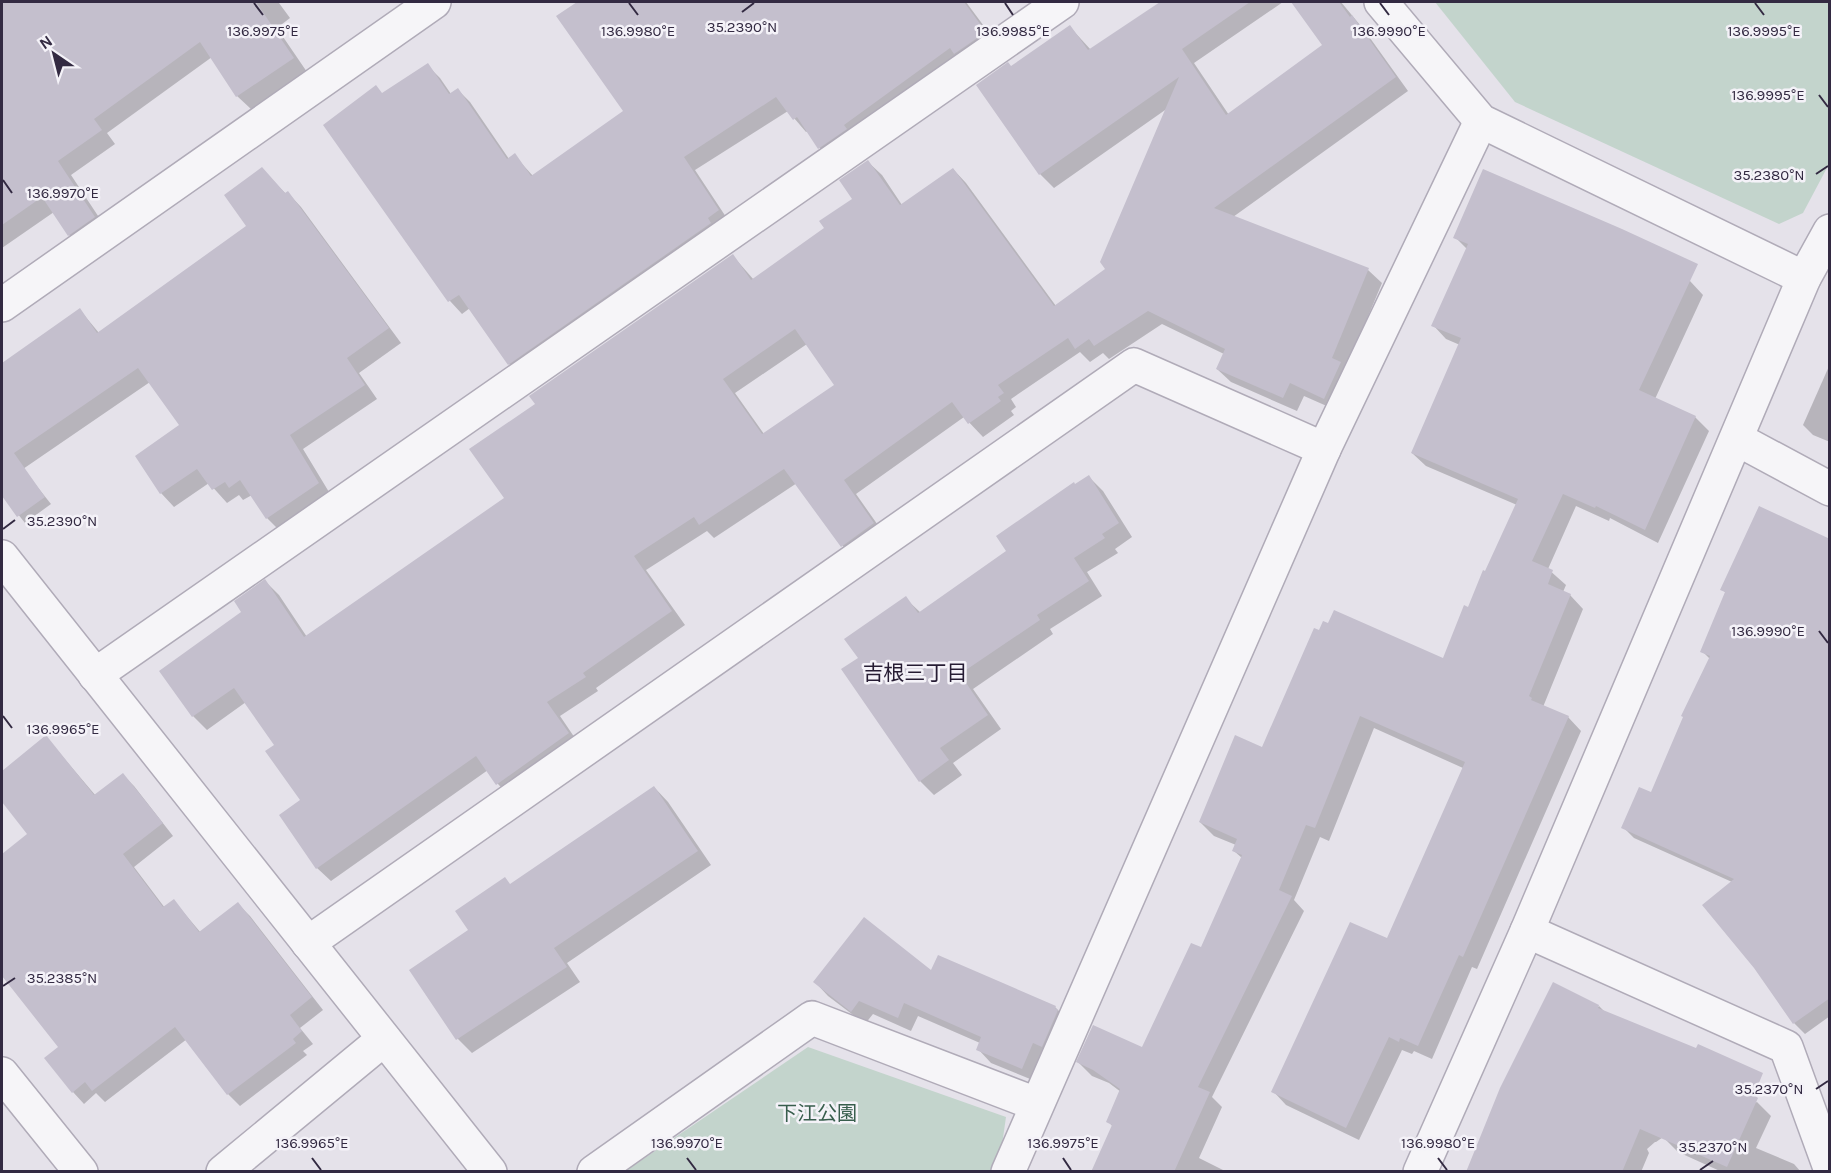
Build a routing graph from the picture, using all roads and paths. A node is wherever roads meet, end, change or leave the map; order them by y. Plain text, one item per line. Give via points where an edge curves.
1 (434, 2) edge
2 (1062, 2) edge
3 (1382, 2) edge
4 (1481, 121) junction
5 (1830, 231) edge
6 (1804, 278) junction
7 (2, 305) edge
8 (1737, 439) junction
9 (1324, 449) junction
10 (1830, 489) edge
11 (2, 557) edge
12 (95, 675) junction
13 (1527, 931) junction
14 (308, 944) junction
15 (384, 1039) junction
16 (2, 1074) edge
17 (1036, 1104) junction
18 (1829, 1165) edge
19 (81, 1172) edge
20 (224, 1172) edge
21 (490, 1172) edge
22 (594, 1172) edge
23 (1008, 1172) edge
24 (1420, 1172) edge
25 (1826, 1172) edge

1 - 7 street
2 - 12 street
3 - 4 street
4 - 6 street
4 - 9 street
5 - 6 street
6 - 8 street
8 - 10 street
8 - 13 street
9 - 14 street via 1134,365
9 - 17 street
11 - 12 street
12 - 14 street
13 - 18 street via 1786,1047
13 - 24 street
14 - 15 street
15 - 20 street
15 - 21 street
16 - 19 street
17 - 22 street via 812,1018
17 - 23 street
18 - 25 street

